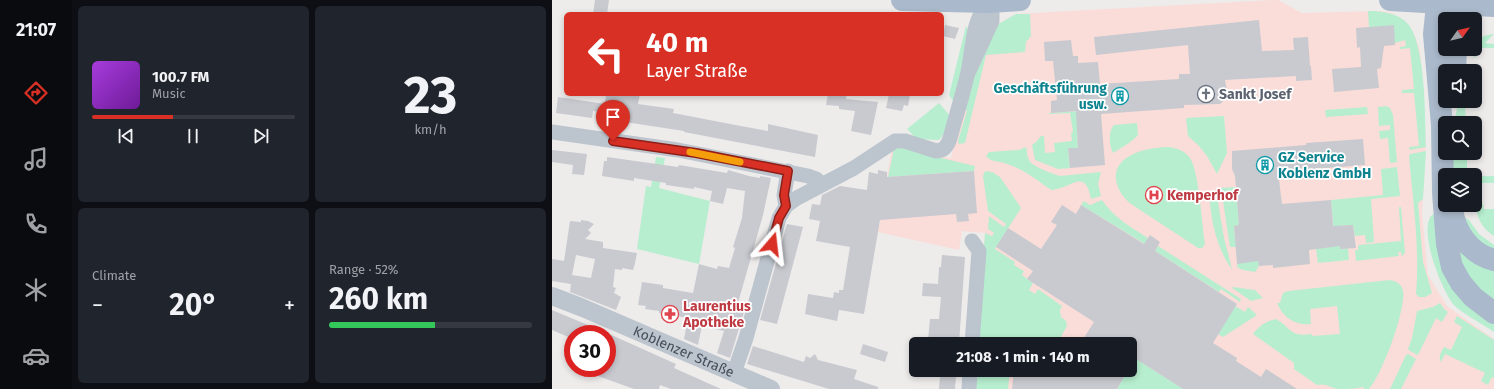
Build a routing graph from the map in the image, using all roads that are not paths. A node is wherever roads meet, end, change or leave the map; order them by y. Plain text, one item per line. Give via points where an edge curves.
1 (902, 0) edge
2 (1020, 0) edge
3 (1387, 0) edge
4 (1390, 0) edge
5 (989, 2) junction
6 (1446, 5) edge
7 (1494, 6) edge
8 (1482, 13) edge
9 (1434, 34) junction
10 (552, 132) edge
11 (1446, 168) edge
12 (788, 171) junction
13 (822, 184) junction
14 (786, 206) junction
15 (1449, 212) edge
16 (1453, 212) edge
17 (972, 241) dead end
18 (1494, 260) edge
19 (552, 296) edge
20 (1494, 313) edge
21 (972, 337) edge
22 (734, 373) junction
23 (970, 377) edge
24 (771, 389) edge
25 (969, 389) edge

1 - 5 main road
2 - 5 main road
3 - 9 main road via 1415,16
4 - 6 main road
5 - 13 street via 978,20 968,73 950,138 943,150 936,151 898,140 854,168
6 - 7 main road
6 - 9 main road via 1439,8 1436,15
7 - 8 main road
9 - 11 main road
10 - 12 street via 678,150
12 - 13 street via 812,177
12 - 14 street via 784,195
13 - 14 street
14 - 22 street via 779,218
15 - 20 main road via 1449,256 1456,275 1473,297
16 - 18 main road via 1462,236 1471,247 1481,255
17 - 21 street via 978,251
19 - 22 street, Koblenzer Straße
22 - 24 street, Koblenzer Straße
23 - 25 street

